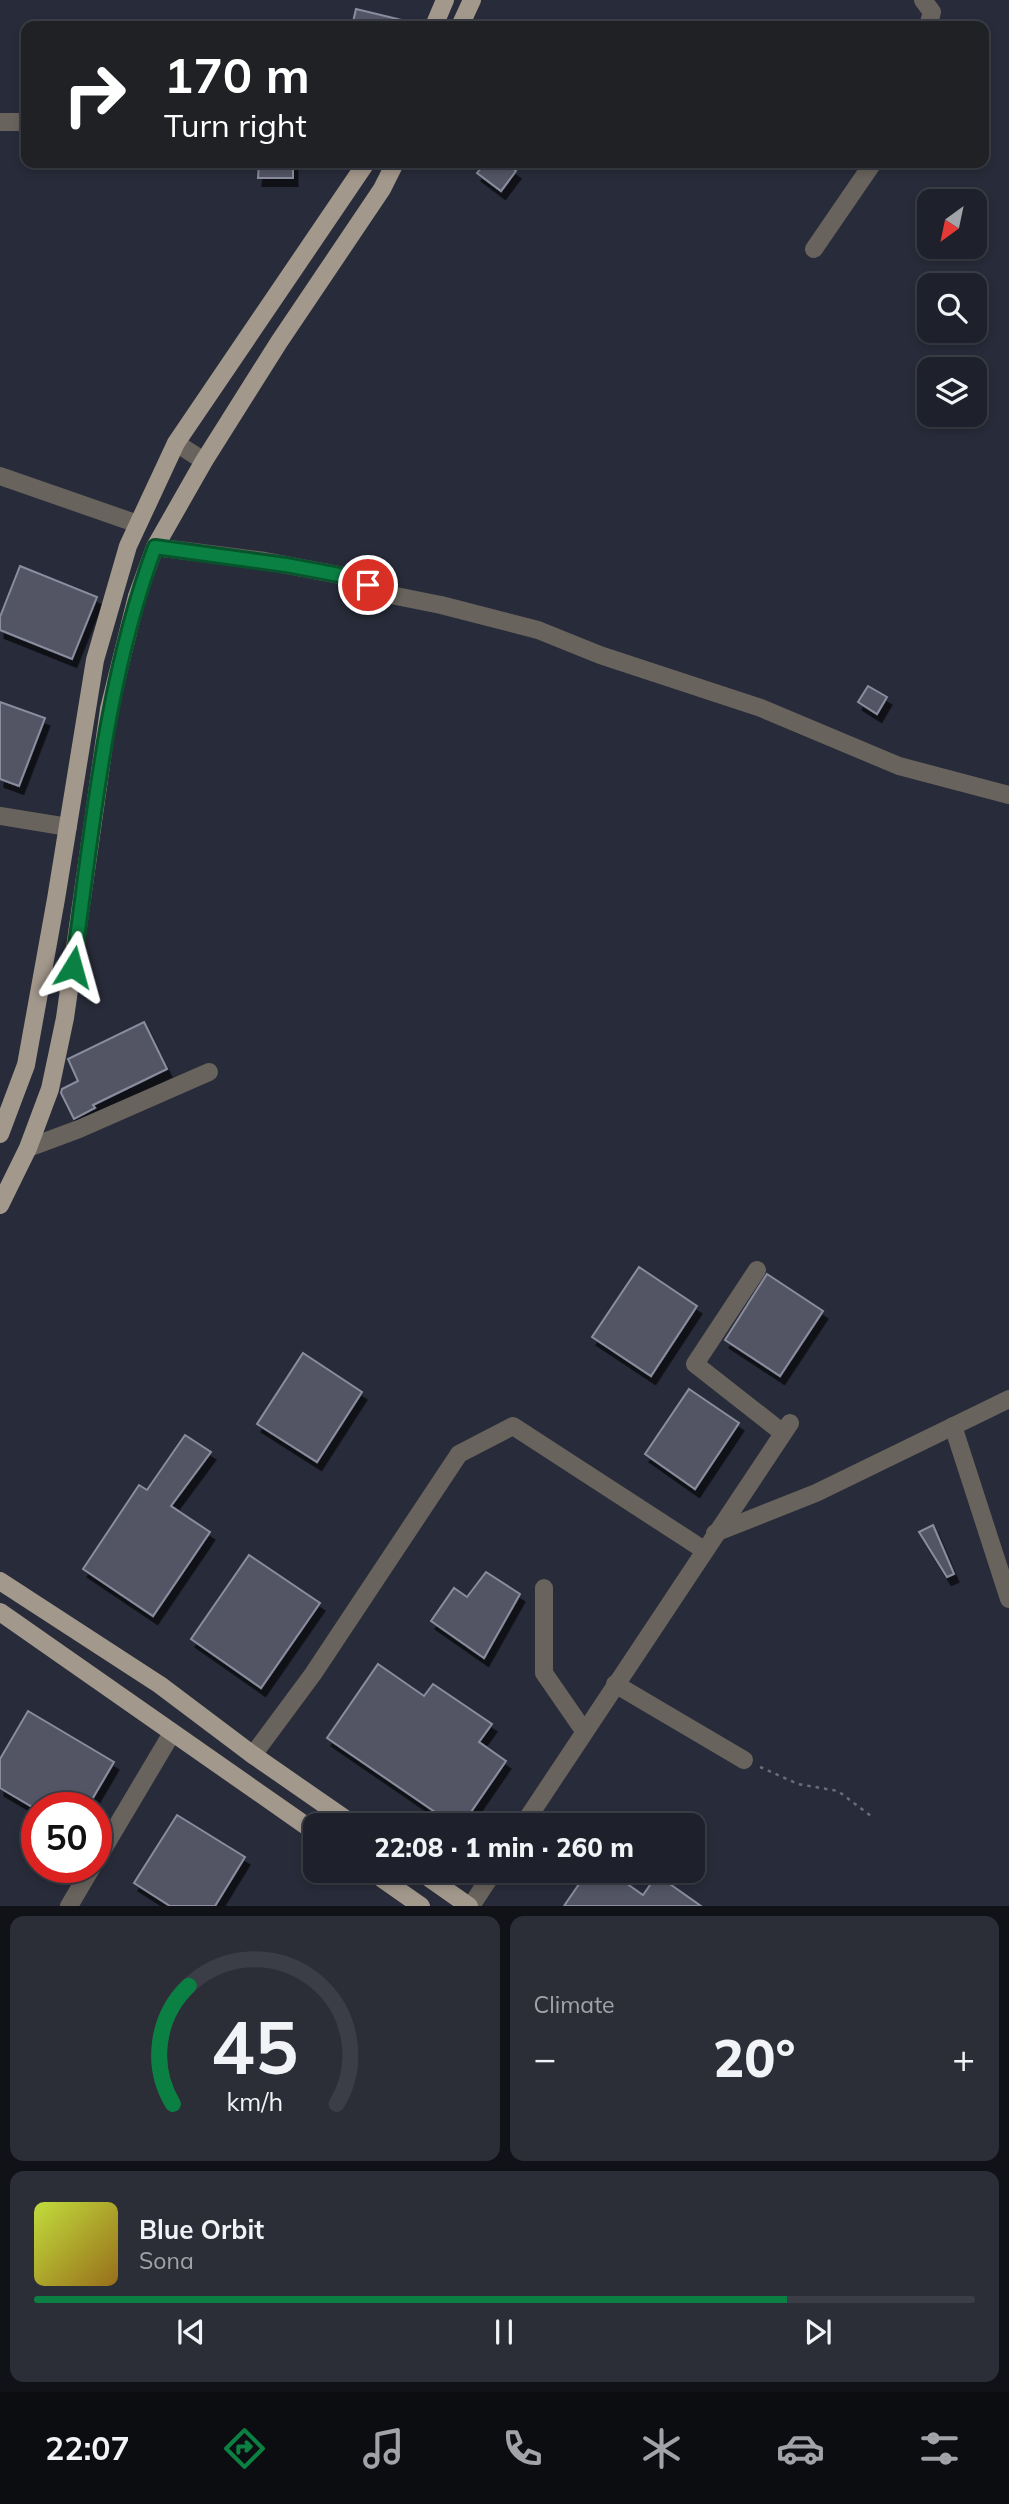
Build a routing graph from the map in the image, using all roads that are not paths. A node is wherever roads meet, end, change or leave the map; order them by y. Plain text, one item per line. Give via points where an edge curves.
1 (445, 0) edge
2 (472, 0) edge
3 (923, 0) edge
4 (436, 21) edge
5 (462, 21) edge
6 (929, 21) edge
7 (0, 122) edge
8 (21, 122) edge
9 (363, 168) edge
10 (392, 168) edge
11 (870, 168) edge
12 (814, 249) dead end
13 (176, 443) junction
14 (204, 461) junction
15 (0, 476) edge
16 (138, 524) junction
17 (155, 547) junction
18 (1009, 795) edge
19 (0, 816) edge
20 (68, 827) junction
21 (209, 1072) dead end
22 (0, 1134) edge
23 (28, 1148) junction
24 (0, 1205) edge
25 (757, 1270) dead end
26 (1009, 1399) edge
27 (953, 1426) junction
28 (715, 1533) junction
29 (704, 1550) junction
30 (0, 1581) edge
31 (544, 1588) dead end
32 (1009, 1599) edge
33 (0, 1612) edge
34 (615, 1684) junction
35 (584, 1731) junction
36 (172, 1733) junction
37 (253, 1755) junction
38 (744, 1760) road end
39 (337, 1813) edge
40 (531, 1813) edge
41 (303, 1824) edge
42 (112, 1834) edge
43 (83, 1883) edge
44 (387, 1883) edge
45 (436, 1883) edge
46 (486, 1883) edge
47 (69, 1906) edge
48 (421, 1906) edge
49 (470, 1906) edge

1 - 4 main road
2 - 5 main road
3 - 6 street via 932,12
7 - 8 street
9 - 13 main road
10 - 14 main road
11 - 12 street
13 - 14 street
13 - 16 main road
14 - 17 main road
15 - 16 street
16 - 20 main road via 95,660
17 - 18 street via 350,577 386,594 538,630 600,656 761,708 899,766
17 - 23 main road via 136,596 110,709 65,1018 50,1088
19 - 20 street
20 - 22 main road via 26,1065
21 - 23 street
23 - 24 main road
25 - 28 street via 695,1364 787,1428
26 - 27 street
27 - 28 street via 816,1493
27 - 32 street
28 - 29 street
29 - 34 street
29 - 37 street via 513,1426 459,1454 313,1674
30 - 37 main road via 160,1685
31 - 35 street via 544,1673
33 - 36 main road
34 - 35 street
34 - 38 street
35 - 40 street
36 - 41 main road
36 - 42 street
37 - 39 main road
43 - 47 street
44 - 48 main road
45 - 49 main road
46 - 49 street

